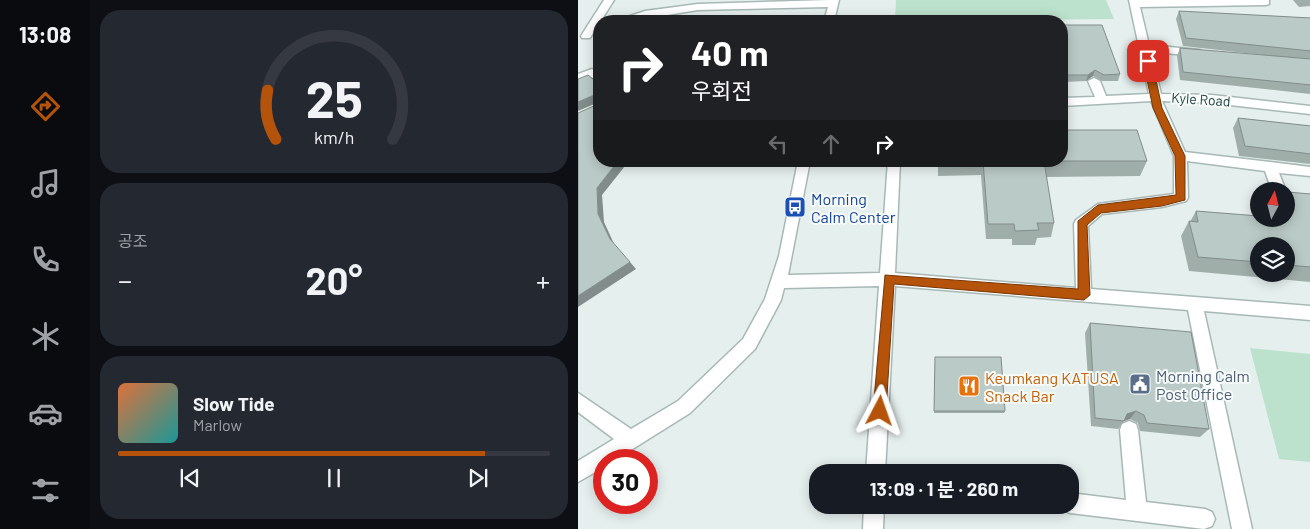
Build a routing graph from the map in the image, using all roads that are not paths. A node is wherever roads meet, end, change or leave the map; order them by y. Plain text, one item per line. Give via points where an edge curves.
1 (609, 0) edge
2 (834, 2) edge
3 (1135, 2) edge
4 (1266, 2) dead end
5 (598, 15) edge
6 (643, 15) edge
7 (831, 15) edge
8 (593, 22) edge
9 (582, 37) edge
10 (1144, 48) junction
11 (1213, 54) edge
12 (593, 73) edge
13 (578, 78) edge
14 (1094, 81) edge
15 (1156, 97) junction
16 (1102, 100) junction
17 (1068, 102) edge
18 (1310, 110) edge
19 (1180, 156) junction
20 (803, 167) edge
21 (894, 167) edge
22 (1270, 167) junction
23 (1310, 172) edge
24 (1276, 182) edge
25 (889, 279) junction
26 (778, 282) junction
27 (1084, 295) junction
28 (1195, 304) junction
29 (1310, 313) edge
30 (578, 401) edge
31 (1129, 430) edge
32 (630, 440) junction
33 (877, 464) edge
34 (578, 472) edge
35 (1079, 504) edge
36 (1137, 511) junction
37 (874, 514) edge
38 (1205, 519) dead end
39 (873, 529) edge
40 (1242, 529) edge

1 - 5 street
2 - 6 street via 710,5
2 - 7 street
3 - 4 street
3 - 10 street
8 - 9 street
10 - 11 street
10 - 15 street
12 - 13 street
14 - 16 street
15 - 16 street, Kyle Road
15 - 18 street, Kyle Road via 1212,99
15 - 19 street
16 - 17 street, Kyle Road
19 - 22 street
19 - 27 street via 1181,198 1098,209 1081,224
20 - 26 street
21 - 25 street
22 - 23 street
22 - 24 street
25 - 26 street
25 - 27 street
25 - 33 street
26 - 32 street via 773,300 750,344 684,407
27 - 28 street
28 - 29 street
28 - 40 street
30 - 32 street
31 - 36 street
32 - 34 street
35 - 36 street
36 - 38 street
37 - 39 street

